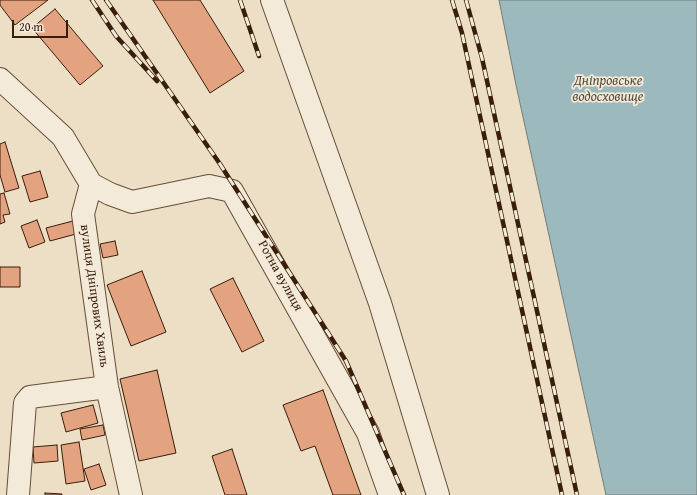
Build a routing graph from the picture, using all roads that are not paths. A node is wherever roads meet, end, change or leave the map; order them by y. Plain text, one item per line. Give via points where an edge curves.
1 (272, 0) edge
2 (0, 79) edge
3 (10, 100) edge
4 (92, 184) junction
5 (107, 387) junction
6 (18, 495) edge
7 (131, 495) edge
8 (390, 495) edge
9 (438, 495) edge

1 - 9 street via 380,302
2 - 3 street
3 - 4 street via 63,137
4 - 5 street, вулиця Дніпрових Хвиль via 83,214
4 - 8 street, Ротна вулиця via 132,202 209,186 232,191 368,433
5 - 6 street via 30,397 25,403
5 - 7 street, вулиця Дніпрових Хвиль

